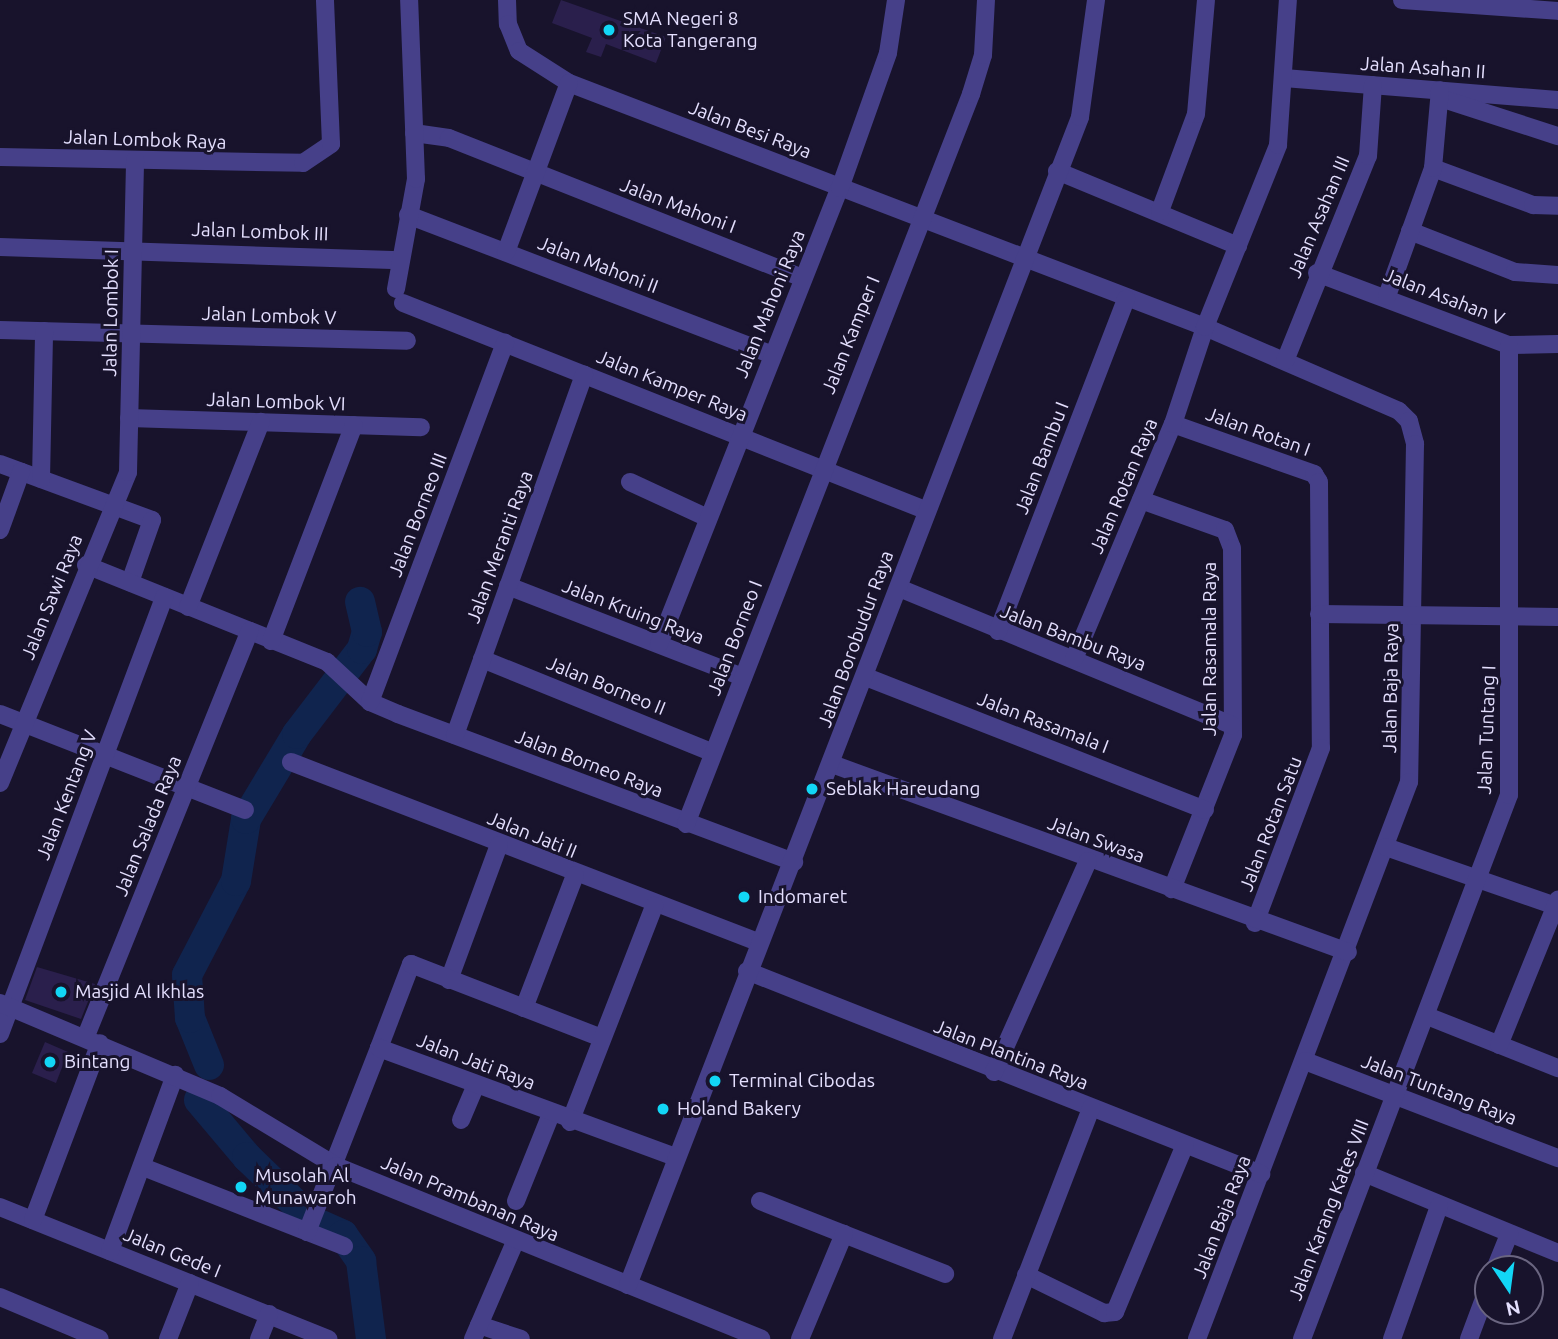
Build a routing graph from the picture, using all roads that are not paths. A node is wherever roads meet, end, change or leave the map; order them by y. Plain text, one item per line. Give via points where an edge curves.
1 (325, 0) edge
2 (409, 0) edge
3 (507, 0) edge
4 (896, 0) edge
5 (986, 0) edge
6 (1096, 0) edge
7 (1206, 0) edge
8 (1288, 0) edge
9 (1402, 0) edge
10 (1549, 7) edge
11 (1284, 78) junction
12 (569, 83) junction
13 (1373, 85) junction
14 (1440, 94) junction
15 (1518, 97) junction
16 (1558, 100) edge
17 (1513, 125) junction
18 (414, 133) junction
19 (1558, 136) edge
20 (0, 157) edge
21 (135, 160) junction
22 (1433, 168) junction
23 (1057, 172) junction
24 (537, 173) junction
25 (840, 188) junction
26 (1558, 206) edge
27 (1160, 211) junction
28 (408, 215) junction
29 (921, 218) junction
30 (1410, 231) junction
31 (1238, 246) junction
32 (0, 247) edge
33 (133, 250) junction
34 (506, 252) junction
35 (1021, 258) junction
36 (393, 259) junction
37 (1317, 273) junction
38 (1558, 275) edge
39 (803, 278) junction
40 (1387, 296) junction
41 (1126, 299) junction
42 (1205, 327) junction
43 (0, 330) edge
44 (44, 331) junction
45 (131, 333) junction
46 (407, 341) dead end
47 (505, 343) junction
48 (1558, 344) edge
49 (1509, 345) junction
50 (772, 355) junction
51 (1285, 361) junction
52 (584, 374) junction
53 (129, 418) junction
54 (261, 422) junction
55 (1173, 424) junction
56 (354, 425) junction
57 (421, 427) dead end
58 (740, 436) junction
59 (0, 464) edge
60 (128, 466) joint
61 (821, 467) junction
62 (21, 472) junction
63 (41, 479) junction
64 (630, 482) dead end
65 (1141, 500) junction
66 (111, 505) junction
67 (925, 510) junction
68 (708, 518) junction
69 (0, 530) edge
70 (86, 565) junction
71 (130, 582) junction
72 (508, 586) junction
73 (899, 588) junction
74 (164, 597) junction
75 (188, 607) junction
76 (1319, 614) junction
77 (1414, 615) junction
78 (1510, 616) junction
79 (1558, 617) edge
80 (250, 631) junction
81 (998, 631) junction
82 (271, 641) junction
83 (659, 645) junction
84 (482, 659) junction
85 (1074, 659) junction
86 (743, 677) junction
87 (866, 677) junction
88 (365, 697) junction
89 (0, 714) edge
90 (23, 723) junction
91 (1232, 725) junction
92 (455, 735) junction
93 (713, 753) junction
94 (104, 756) junction
95 (291, 762) dead end
96 (832, 764) junction
97 (0, 783) edge
98 (186, 788) junction
99 (245, 810) dead end
100 (1205, 810) junction
101 (686, 824) junction
102 (499, 845) junction
103 (1386, 847) junction
104 (1087, 861) junction
105 (794, 862) junction
106 (575, 875) junction
107 (1478, 877) junction
108 (1172, 889) junction
109 (1557, 903) edge
110 (654, 906) junction
111 (1255, 923) junction
112 (758, 942) junction
113 (1348, 952) junction
114 (747, 971) junction
115 (449, 980) junction
116 (5, 1005) edge
117 (524, 1008) junction
118 (1427, 1016) junction
119 (0, 1034) edge
120 (602, 1038) junction
121 (93, 1039) junction
122 (1499, 1045) junction
123 (379, 1048) junction
124 (1305, 1061) junction
125 (1558, 1068) edge
126 (994, 1072) junction
127 (181, 1078) junction
128 (476, 1085) junction
129 (1396, 1097) junction
130 (1091, 1108) junction
131 (551, 1114) junction
132 (461, 1120) dead end
133 (570, 1122) junction
134 (1185, 1145) junction
135 (676, 1157) junction
136 (1558, 1158) edge
137 (337, 1166) junction
138 (143, 1167) junction
139 (1364, 1173) junction
140 (1261, 1174) junction
141 (516, 1201) dead end
142 (760, 1201) dead end
143 (1439, 1206) junction
144 (0, 1207) edge
145 (33, 1220) junction
146 (307, 1232) junction
147 (844, 1234) junction
148 (1509, 1234) junction
149 (515, 1242) junction
150 (344, 1246) dead end
151 (110, 1251) junction
152 (1558, 1253) edge
153 (1501, 1255) edge
154 (945, 1274) dead end
155 (1026, 1275) junction
156 (190, 1283) junction
157 (628, 1285) junction
158 (0, 1297) edge
159 (269, 1314) junction
160 (476, 1332) edge
161 (1304, 1338) edge
162 (100, 1339) edge
163 (168, 1339) edge
164 (259, 1339) edge
165 (329, 1339) edge
166 (521, 1339) edge
167 (761, 1339) edge
168 (800, 1339) edge
169 (1002, 1339) edge
170 (1197, 1339) edge
171 (1392, 1339) edge

1 - 21 street, Jalan Lombok Raya via 331,144 310,159 289,166
2 - 18 street
3 - 12 street, Jalan Besi Raya via 508,24 519,51
4 - 25 street, Jalan Mahoni Raya via 888,53
5 - 29 street, Jalan Kamper I via 980,67
6 - 23 street, Jalan Borobudur Raya via 1085,103
7 - 27 street via 1196,114
8 - 11 street, Jalan Rotan Raya
9 - 10 street
11 - 13 street, Jalan Asahan II
11 - 31 street, Jalan Rotan Raya via 1278,145
12 - 24 street
12 - 25 street, Jalan Besi Raya
13 - 14 street, Jalan Asahan II
13 - 37 street, Jalan Asahan III via 1368,156
14 - 15 street, Jalan Asahan II
14 - 17 street
14 - 22 street
15 - 16 street, Jalan Asahan II
15 - 17 street
17 - 19 street
18 - 24 street, Jalan Mahoni I via 449,138
18 - 28 street via 416,179
20 - 21 street, Jalan Lombok Raya
21 - 33 street, Jalan Lombok I
22 - 26 street via 1533,205
22 - 30 street
23 - 27 street
23 - 35 street, Jalan Borobudur Raya
24 - 34 street
24 - 39 street, Jalan Mahoni I
25 - 29 street, Jalan Besi Raya
25 - 39 street, Jalan Mahoni Raya
27 - 31 street
28 - 34 street, Jalan Mahoni II
28 - 36 street
29 - 35 street, Jalan Besi Raya
29 - 61 street, Jalan Kamper I
30 - 38 street via 1516,272
30 - 40 street
31 - 42 street, Jalan Rotan Raya
32 - 33 street, Jalan Lombok III
33 - 36 street, Jalan Lombok III
33 - 45 street, Jalan Lombok I
34 - 50 street, Jalan Mahoni II
35 - 41 street, Jalan Baja Raya
35 - 67 street, Jalan Borobudur Raya
36 - 47 street, Jalan Kamper Raya via 400,296
37 - 40 street, Jalan Asahan V
37 - 51 street, Jalan Asahan III
39 - 50 street, Jalan Mahoni Raya
40 - 49 street, Jalan Asahan V
41 - 42 street, Jalan Baja Raya
41 - 81 street, Jalan Bambu I
42 - 51 street, Jalan Baja Raya
42 - 55 street, Jalan Rotan Raya
43 - 44 street, Jalan Lombok V
44 - 45 street, Jalan Lombok V
44 - 63 street
45 - 46 street, Jalan Lombok V
45 - 53 street, Jalan Lombok I
47 - 52 street, Jalan Kamper Raya
47 - 88 street, Jalan Borneo III
48 - 49 street, Jalan Asahan V
49 - 78 street, Jalan Tuntang I
50 - 58 street, Jalan Mahoni Raya
51 - 77 street, Jalan Baja Raya via 1399,411 1409,421 1415,444
52 - 58 street, Jalan Kamper Raya
52 - 72 street, Jalan Meranti Raya
53 - 54 street, Jalan Lombok VI
53 - 60 street, Jalan Lombok I
54 - 56 street, Jalan Lombok VI
54 - 75 street
55 - 65 street, Jalan Rotan Raya
55 - 76 street, Jalan Rotan I via 1317,476
56 - 57 street, Jalan Lombok VI
56 - 82 street
58 - 61 street, Jalan Kamper Raya
58 - 68 street, Jalan Mahoni Raya
59 - 62 street
60 - 66 street, Jalan Sawi Raya
61 - 67 street, Jalan Kamper Raya
61 - 86 street, Jalan Borneo I
62 - 63 street
62 - 69 street
63 - 66 street
64 - 68 street
65 - 85 street, Jalan Rotan Raya
65 - 91 street, Jalan Rasamala Raya via 1228,533
66 - 70 street, Jalan Sawi Raya
66 - 71 street via 153,522
67 - 73 street, Jalan Borobudur Raya
68 - 83 street, Jalan Mahoni Raya
70 - 71 street
70 - 90 street, Jalan Sawi Raya
71 - 74 street
72 - 83 street, Jalan Kruing Raya
72 - 84 street, Jalan Meranti Raya
73 - 81 street, Jalan Bambu Raya
73 - 87 street, Jalan Borobudur Raya
74 - 75 street
74 - 94 street, Jalan Kentang V
75 - 80 street
76 - 77 street
76 - 111 street, Jalan Rotan Satu via 1319,763
77 - 78 street
77 - 103 street, Jalan Baja Raya via 1411,767
78 - 79 street
78 - 107 street, Jalan Tuntang I via 1511,785
80 - 82 street
80 - 98 street, Jalan Salada Raya
81 - 85 street, Jalan Bambu Raya
82 - 88 street via 327,662
83 - 86 street, Jalan Kruing Raya
84 - 92 street, Jalan Meranti Raya
84 - 93 street, Jalan Borneo II
85 - 91 street, Jalan Bambu Raya
86 - 93 street, Jalan Borneo I
87 - 96 street, Jalan Borobudur Raya
87 - 100 street, Jalan Rasamala I
88 - 92 street, Jalan Borneo Raya
89 - 90 street
90 - 94 street
90 - 97 street, Jalan Sawi Raya
91 - 100 street, Jalan Rasamala Raya via 1232,742
92 - 101 street, Jalan Borneo Raya
93 - 101 street, Jalan Borneo I
94 - 98 street
94 - 116 street, Jalan Kentang V
95 - 102 street, Jalan Jati II
96 - 104 street, Jalan Swasa
96 - 105 street, Jalan Borobudur Raya
98 - 99 street
98 - 121 street, Jalan Salada Raya
100 - 108 street, Jalan Rasamala Raya
101 - 105 street, Jalan Borneo Raya
102 - 106 street, Jalan Jati II
102 - 115 street
103 - 107 street
103 - 113 street, Jalan Baja Raya
104 - 108 street, Jalan Swasa
104 - 126 street
105 - 112 street, Jalan Borobudur Raya
106 - 110 street, Jalan Jati II
106 - 117 street
107 - 109 street
107 - 118 street, Jalan Tuntang I
108 - 111 street, Jalan Swasa
109 - 122 street
110 - 112 street, Jalan Jati II
110 - 120 street
111 - 113 street, Jalan Swasa
112 - 114 street, Jalan Borobudur Raya
113 - 124 street, Jalan Baja Raya
114 - 126 street, Jalan Plantina Raya
114 - 135 street, Jalan Borobudur Raya
115 - 117 street
115 - 123 street via 416,964 406,967
116 - 119 street, Jalan Kentang V
116 - 121 street, Jalan Prambanan Raya
117 - 120 street
118 - 122 street
118 - 129 street, Jalan Tuntang I
120 - 133 street
121 - 127 street, Jalan Prambanan Raya
121 - 145 street, Jalan Salada Raya
122 - 125 street
123 - 128 street, Jalan Jati Raya
123 - 137 street
124 - 129 street, Jalan Tuntang Raya
124 - 140 street, Jalan Baja Raya
126 - 130 street, Jalan Plantina Raya
127 - 137 street, Jalan Prambanan Raya
127 - 138 street
128 - 131 street, Jalan Jati Raya
128 - 132 street
129 - 136 street, Jalan Tuntang Raya
129 - 139 street, Jalan Karang Kates VIII
130 - 134 street, Jalan Plantina Raya
130 - 155 street
131 - 133 street, Jalan Jati Raya
131 - 141 street
133 - 135 street, Jalan Jati Raya
134 - 140 street, Jalan Plantina Raya
134 - 155 street via 1115,1312 1104,1313
135 - 157 street, Jalan Borobudur Raya
137 - 146 street
137 - 149 street, Jalan Prambanan Raya
138 - 146 street
138 - 151 street
139 - 143 street
139 - 161 street, Jalan Karang Kates VIII
140 - 170 street, Jalan Baja Raya
142 - 147 street
143 - 148 street
143 - 171 street
144 - 145 street, Jalan Gede I
145 - 151 street, Jalan Gede I
146 - 150 street
147 - 154 street
147 - 168 street
148 - 152 street
148 - 153 street
149 - 157 street, Jalan Prambanan Raya
149 - 160 street
151 - 156 street, Jalan Gede I
155 - 169 street
156 - 159 street, Jalan Gede I
156 - 163 street
157 - 167 street, Jalan Prambanan Raya
158 - 162 street
159 - 164 street
159 - 165 street, Jalan Gede I
160 - 166 street

